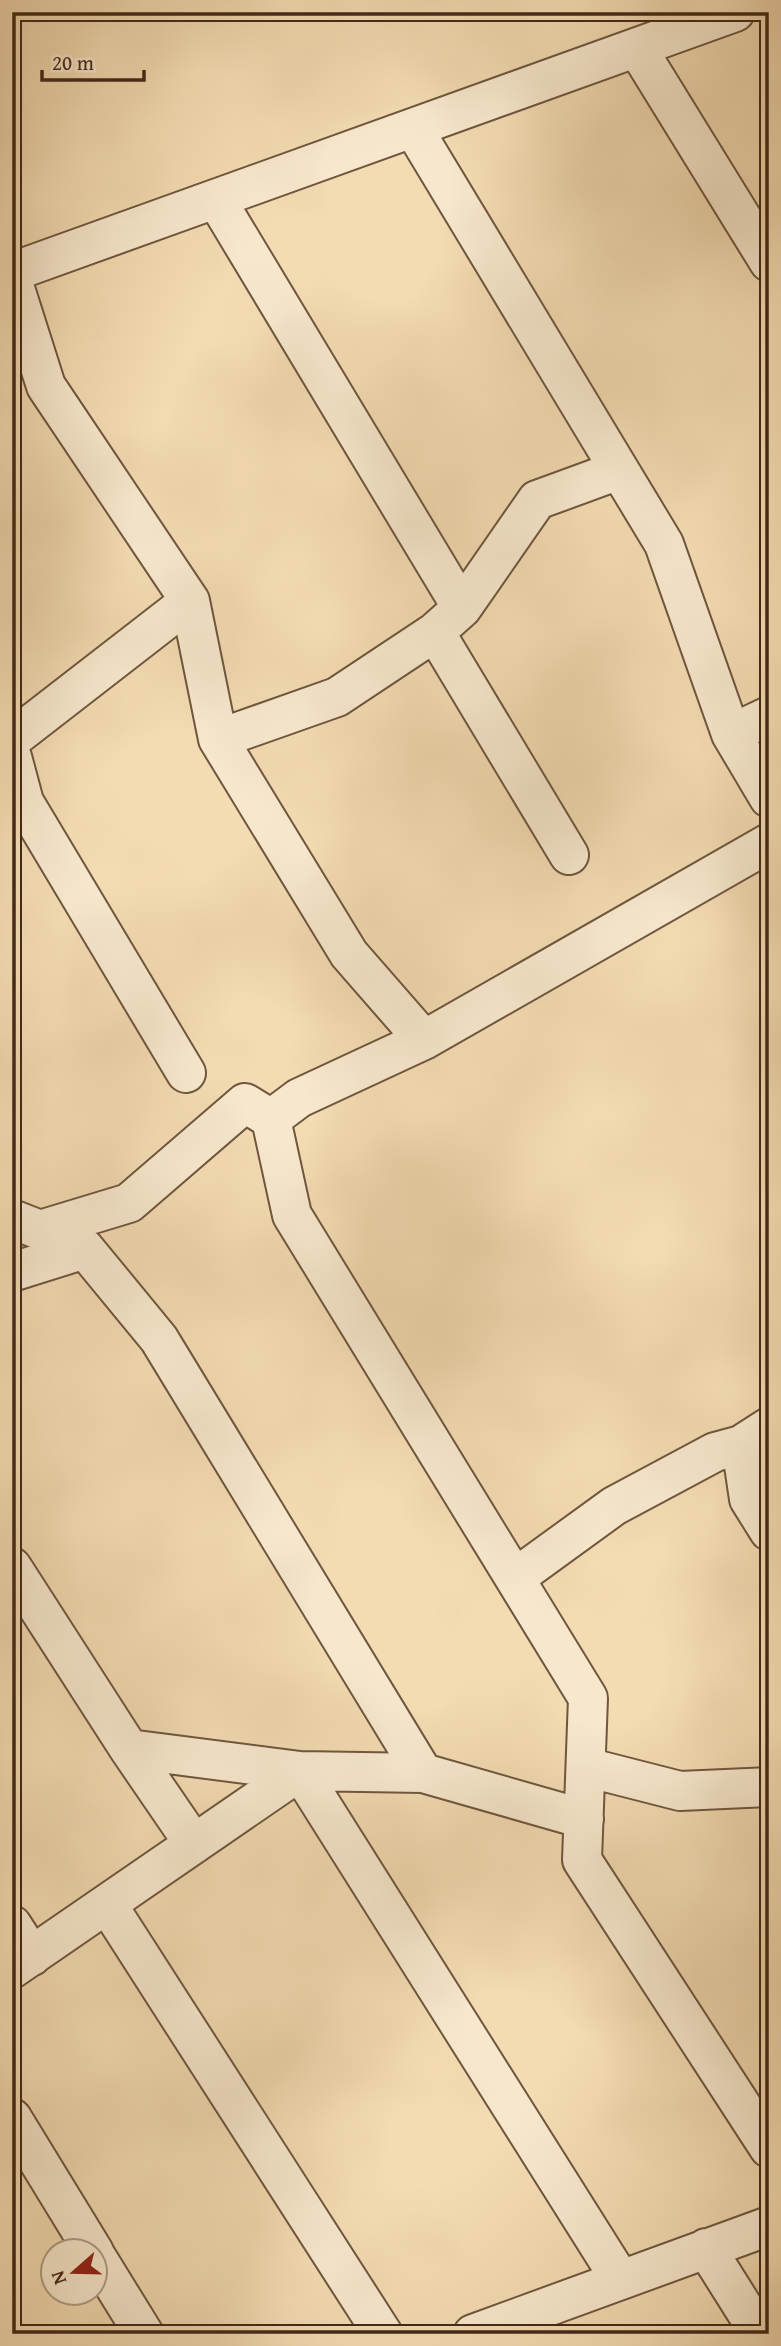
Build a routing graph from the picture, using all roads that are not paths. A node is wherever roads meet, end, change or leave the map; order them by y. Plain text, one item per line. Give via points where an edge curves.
1 (735, 12) edge
2 (637, 48) junction
3 (413, 128) junction
4 (216, 199) junction
5 (769, 262) edge
6 (12, 272) edge
7 (12, 279) edge
8 (619, 470) junction
9 (190, 601) junction
10 (448, 620) junction
11 (769, 716) edge
12 (731, 734) junction
13 (12, 739) edge
14 (218, 739) junction
15 (12, 757) edge
16 (769, 797) edge
17 (769, 843) edge
18 (569, 855) dead end
19 (424, 1040) junction
20 (186, 1073) dead end
21 (271, 1119) junction
22 (12, 1219) edge
23 (12, 1272) edge
24 (755, 1436) edge
25 (769, 1531) edge
26 (12, 1567) edge
27 (515, 1578) junction
28 (129, 1748) junction
29 (586, 1767) junction
30 (300, 1771) junction
31 (423, 1773) junction
32 (769, 1787) edge
33 (584, 1819) junction
34 (194, 1844) junction
35 (107, 1905) junction
36 (19, 1950) edge
37 (12, 2118) edge
38 (769, 2148) edge
39 (769, 2226) edge
40 (85, 2238) edge
41 (706, 2248) junction
42 (108, 2275) edge
43 (620, 2280) junction
44 (521, 2326) edge
45 (144, 2334) edge
46 (383, 2334) edge
47 (473, 2334) edge
48 (760, 2334) edge

1 - 2 street
2 - 3 street
2 - 5 street
3 - 4 street
3 - 8 street
4 - 6 street
4 - 10 street
7 - 9 street via 46,386
8 - 10 street via 537,500
8 - 12 street via 664,544
9 - 13 street
9 - 14 street
10 - 14 street via 337,697
10 - 18 street
11 - 12 street
12 - 16 street
14 - 19 street via 349,954
15 - 20 street via 24,802
17 - 19 street
19 - 21 street via 299,1098
21 - 22 street via 245,1102 129,1203 40,1230
21 - 27 street via 292,1215
23 - 31 street via 85,1249 159,1339
24 - 25 street via 748,1499
24 - 27 street via 614,1506
26 - 28 street
27 - 29 street via 588,1698
28 - 30 street
28 - 34 street
29 - 32 street via 680,1791
29 - 33 street
30 - 31 street
30 - 34 street
30 - 43 street
31 - 33 street
33 - 38 street via 582,1860
34 - 35 street
35 - 36 street
35 - 46 street
37 - 40 street
39 - 41 street
41 - 43 street
41 - 48 street
42 - 45 street
43 - 44 street
44 - 47 street

